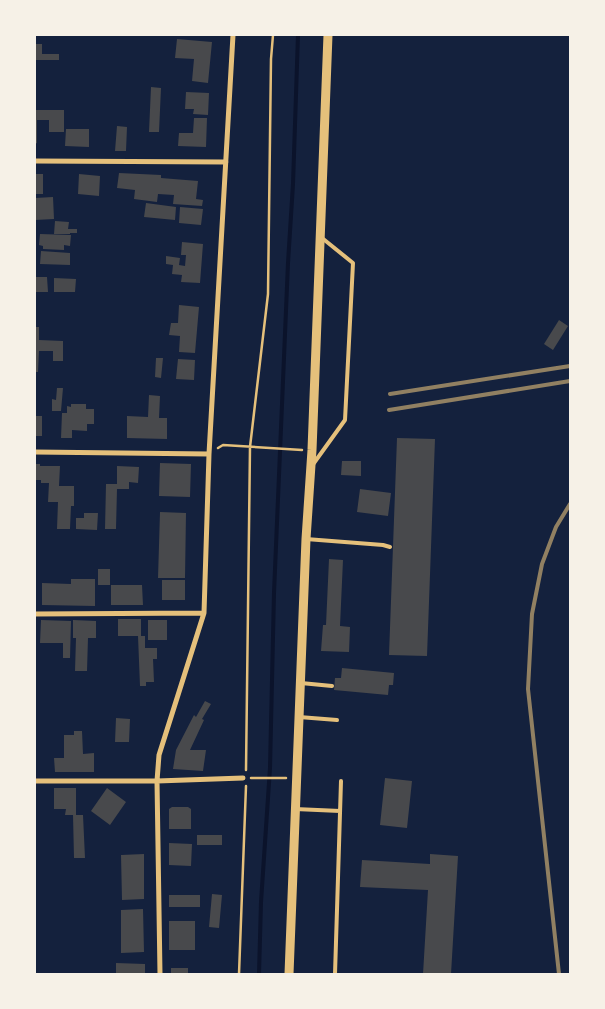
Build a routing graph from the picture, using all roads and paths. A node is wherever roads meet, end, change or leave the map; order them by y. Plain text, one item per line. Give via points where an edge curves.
1 (233, 35) edge
2 (272, 35) edge
3 (328, 35) edge
4 (35, 160) edge
5 (226, 162) junction
6 (320, 236) junction
7 (250, 447) junction
8 (294, 449) dead end
9 (35, 452) edge
10 (209, 454) junction
11 (311, 467) junction
12 (306, 539) junction
13 (390, 548) dead end
14 (204, 613) junction
15 (35, 614) edge
16 (301, 683) junction
17 (332, 686) dead end
18 (299, 717) junction
19 (337, 720) dead end
20 (246, 771) dead end
21 (277, 778) dead end
22 (244, 779) junction
23 (35, 781) edge
24 (157, 781) junction
25 (341, 781) dead end
26 (295, 809) junction
27 (340, 812) junction
28 (160, 974) edge
29 (239, 974) edge
30 (289, 974) edge
31 (335, 974) edge

1 - 5 street
2 - 7 path via 268,294
3 - 6 street
4 - 5 street
5 - 10 street
6 - 11 street
6 - 11 lane via 353,263 345,420
7 - 8 path
7 - 10 path via 222,445
7 - 20 path
9 - 10 street
10 - 14 street
11 - 12 street
12 - 13 lane
12 - 16 street
14 - 15 street
14 - 24 street via 159,755
16 - 17 lane
16 - 18 street
18 - 19 lane
18 - 26 street
21 - 22 path
22 - 24 street
22 - 29 path
23 - 24 street
24 - 28 street
25 - 27 lane
26 - 27 lane
26 - 30 street
27 - 31 lane

